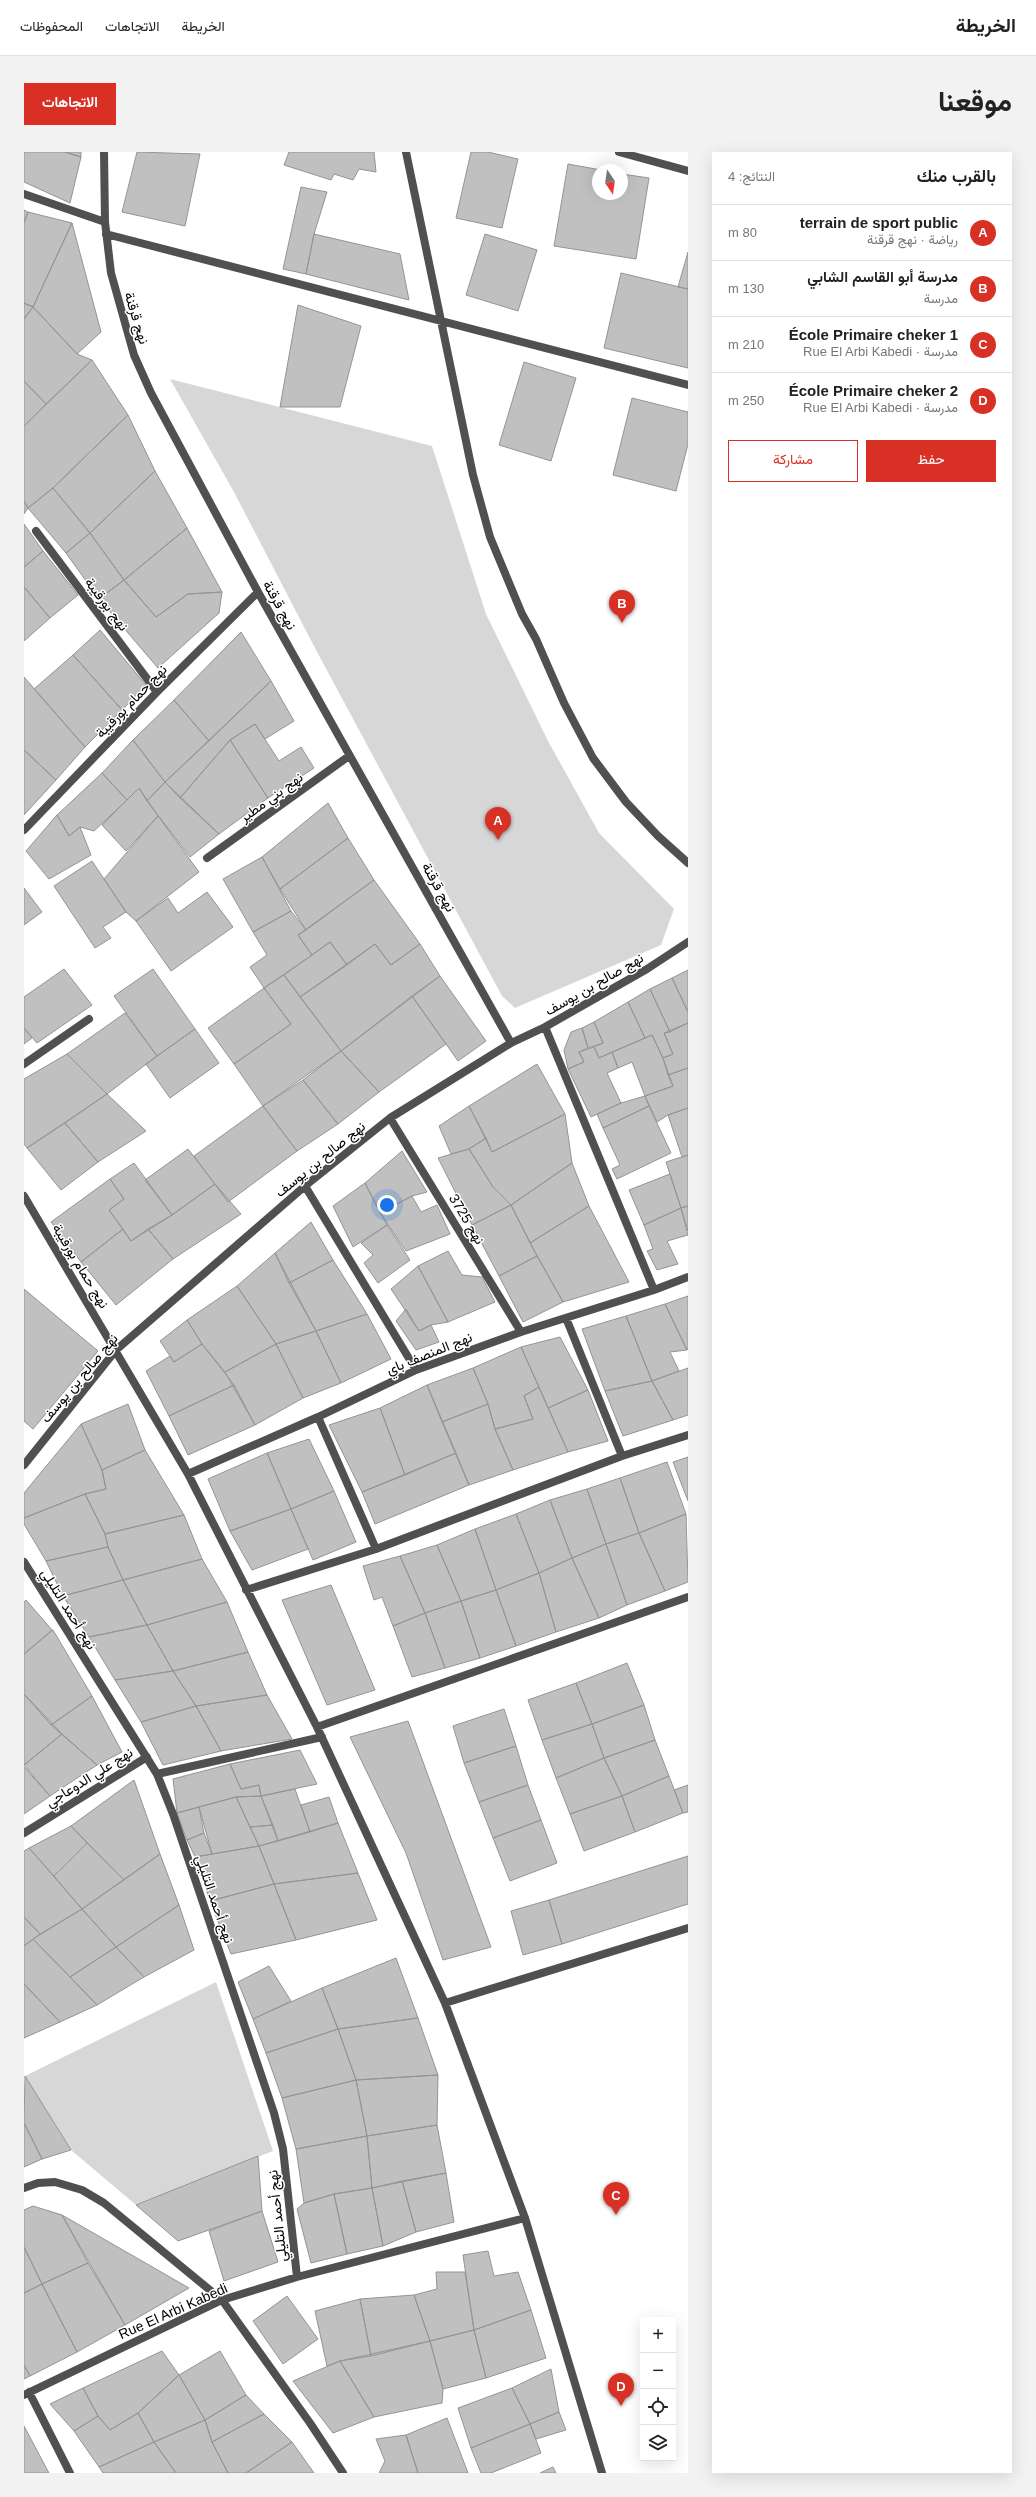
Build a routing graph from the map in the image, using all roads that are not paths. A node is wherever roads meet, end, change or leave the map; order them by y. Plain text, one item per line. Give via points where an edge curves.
1 (104, 152) edge
2 (406, 152) edge
3 (619, 152) edge
4 (688, 171) edge
5 (24, 194) edge
6 (105, 222) junction
7 (106, 234) junction
8 (441, 321) junction
9 (688, 385) edge
10 (36, 531) dead end
11 (258, 592) junction
12 (157, 692) junction
13 (349, 756) junction
14 (24, 830) edge
15 (207, 858) dead end
16 (688, 863) edge
17 (688, 942) edge
18 (89, 1019) dead end
19 (545, 1027) junction
20 (511, 1043) junction
21 (24, 1064) edge
22 (390, 1118) junction
23 (305, 1186) junction
24 (24, 1196) edge
25 (688, 1277) edge
26 (654, 1290) junction
27 (566, 1318) junction
28 (521, 1332) junction
29 (116, 1350) junction
30 (416, 1370) junction
31 (318, 1417) junction
32 (688, 1435) edge
33 (622, 1456) junction
34 (24, 1465) edge
35 (188, 1474) junction
36 (376, 1549) junction
37 (24, 1562) edge
38 (246, 1590) junction
39 (688, 1597) edge
40 (317, 1727) junction
41 (322, 1737) junction
42 (147, 1756) junction
43 (157, 1774) junction
44 (24, 1833) edge
45 (688, 1928) edge
46 (445, 2003) junction
47 (24, 2188) edge
48 (525, 2218) junction
49 (297, 2277) junction
50 (222, 2300) junction
51 (27, 2394) edge
52 (70, 2473) edge
53 (343, 2473) edge
54 (602, 2473) edge

1 - 6 street, نهج قرقنة
2 - 8 street
3 - 4 street
5 - 6 street
6 - 7 street, نهج قرقنة
7 - 8 street
7 - 11 street, نهج قرقنة via 111,273 134,355 151,392
8 - 9 street
8 - 16 street via 475,482 490,537 522,614 593,758 626,802
10 - 12 street, نهج بورقيبة
11 - 12 street, نهج حمام بورقيبة
11 - 13 street, نهج قرقنة
12 - 14 street, نهج حمام بورقيبة
13 - 15 street, نهج بني مطير
13 - 20 street, نهج قرقنة
17 - 19 street, نهج صالح بن يوسف via 647,969
18 - 21 street
19 - 20 street, نهج صالح بن يوسف
19 - 26 street
20 - 22 street, نهج صالح بن يوسف
22 - 23 street, نهج صالح بن يوسف
22 - 28 street, نهج 3725
23 - 29 street, نهج صالح بن يوسف
23 - 30 street
24 - 29 street, نهج حمام بورقيبة
25 - 26 street, نهج المنصف باي
26 - 27 street, نهج المنصف باي
27 - 28 street, نهج المنصف باي
27 - 33 street
28 - 30 street, نهج المنصف باي
29 - 34 street, نهج صالح بن يوسف
29 - 35 street, نهج حمام بورقيبة
30 - 31 street, نهج المنصف باي
31 - 35 street, نهج المنصف باي
31 - 36 street
32 - 33 street
33 - 36 street
35 - 38 street, نهج حمام بورقيبة
36 - 38 street
37 - 42 street, نهج أحمد التليلي
38 - 40 street, نهج حمام بورقيبة
39 - 40 street
40 - 41 street, نهج حمام بورقيبة
41 - 43 street
41 - 46 street, نهج حمام بورقيبة
42 - 43 street, نهج أحمد التليلي
42 - 44 street, نهج علي الدوعاجي
43 - 49 street, نهج أحمد التليلي via 274,2113 283,2149
45 - 46 street
46 - 48 street, نهج حمام بورقيبة
47 - 50 street via 38,2183 55,2182 82,2190 104,2203
48 - 49 street, Rue El Arbi Kabedi
48 - 54 street, نهج حمام بورقيبة
49 - 50 street, Rue El Arbi Kabedi
50 - 51 street, Rue El Arbi Kabedi
50 - 53 street
51 - 52 street

